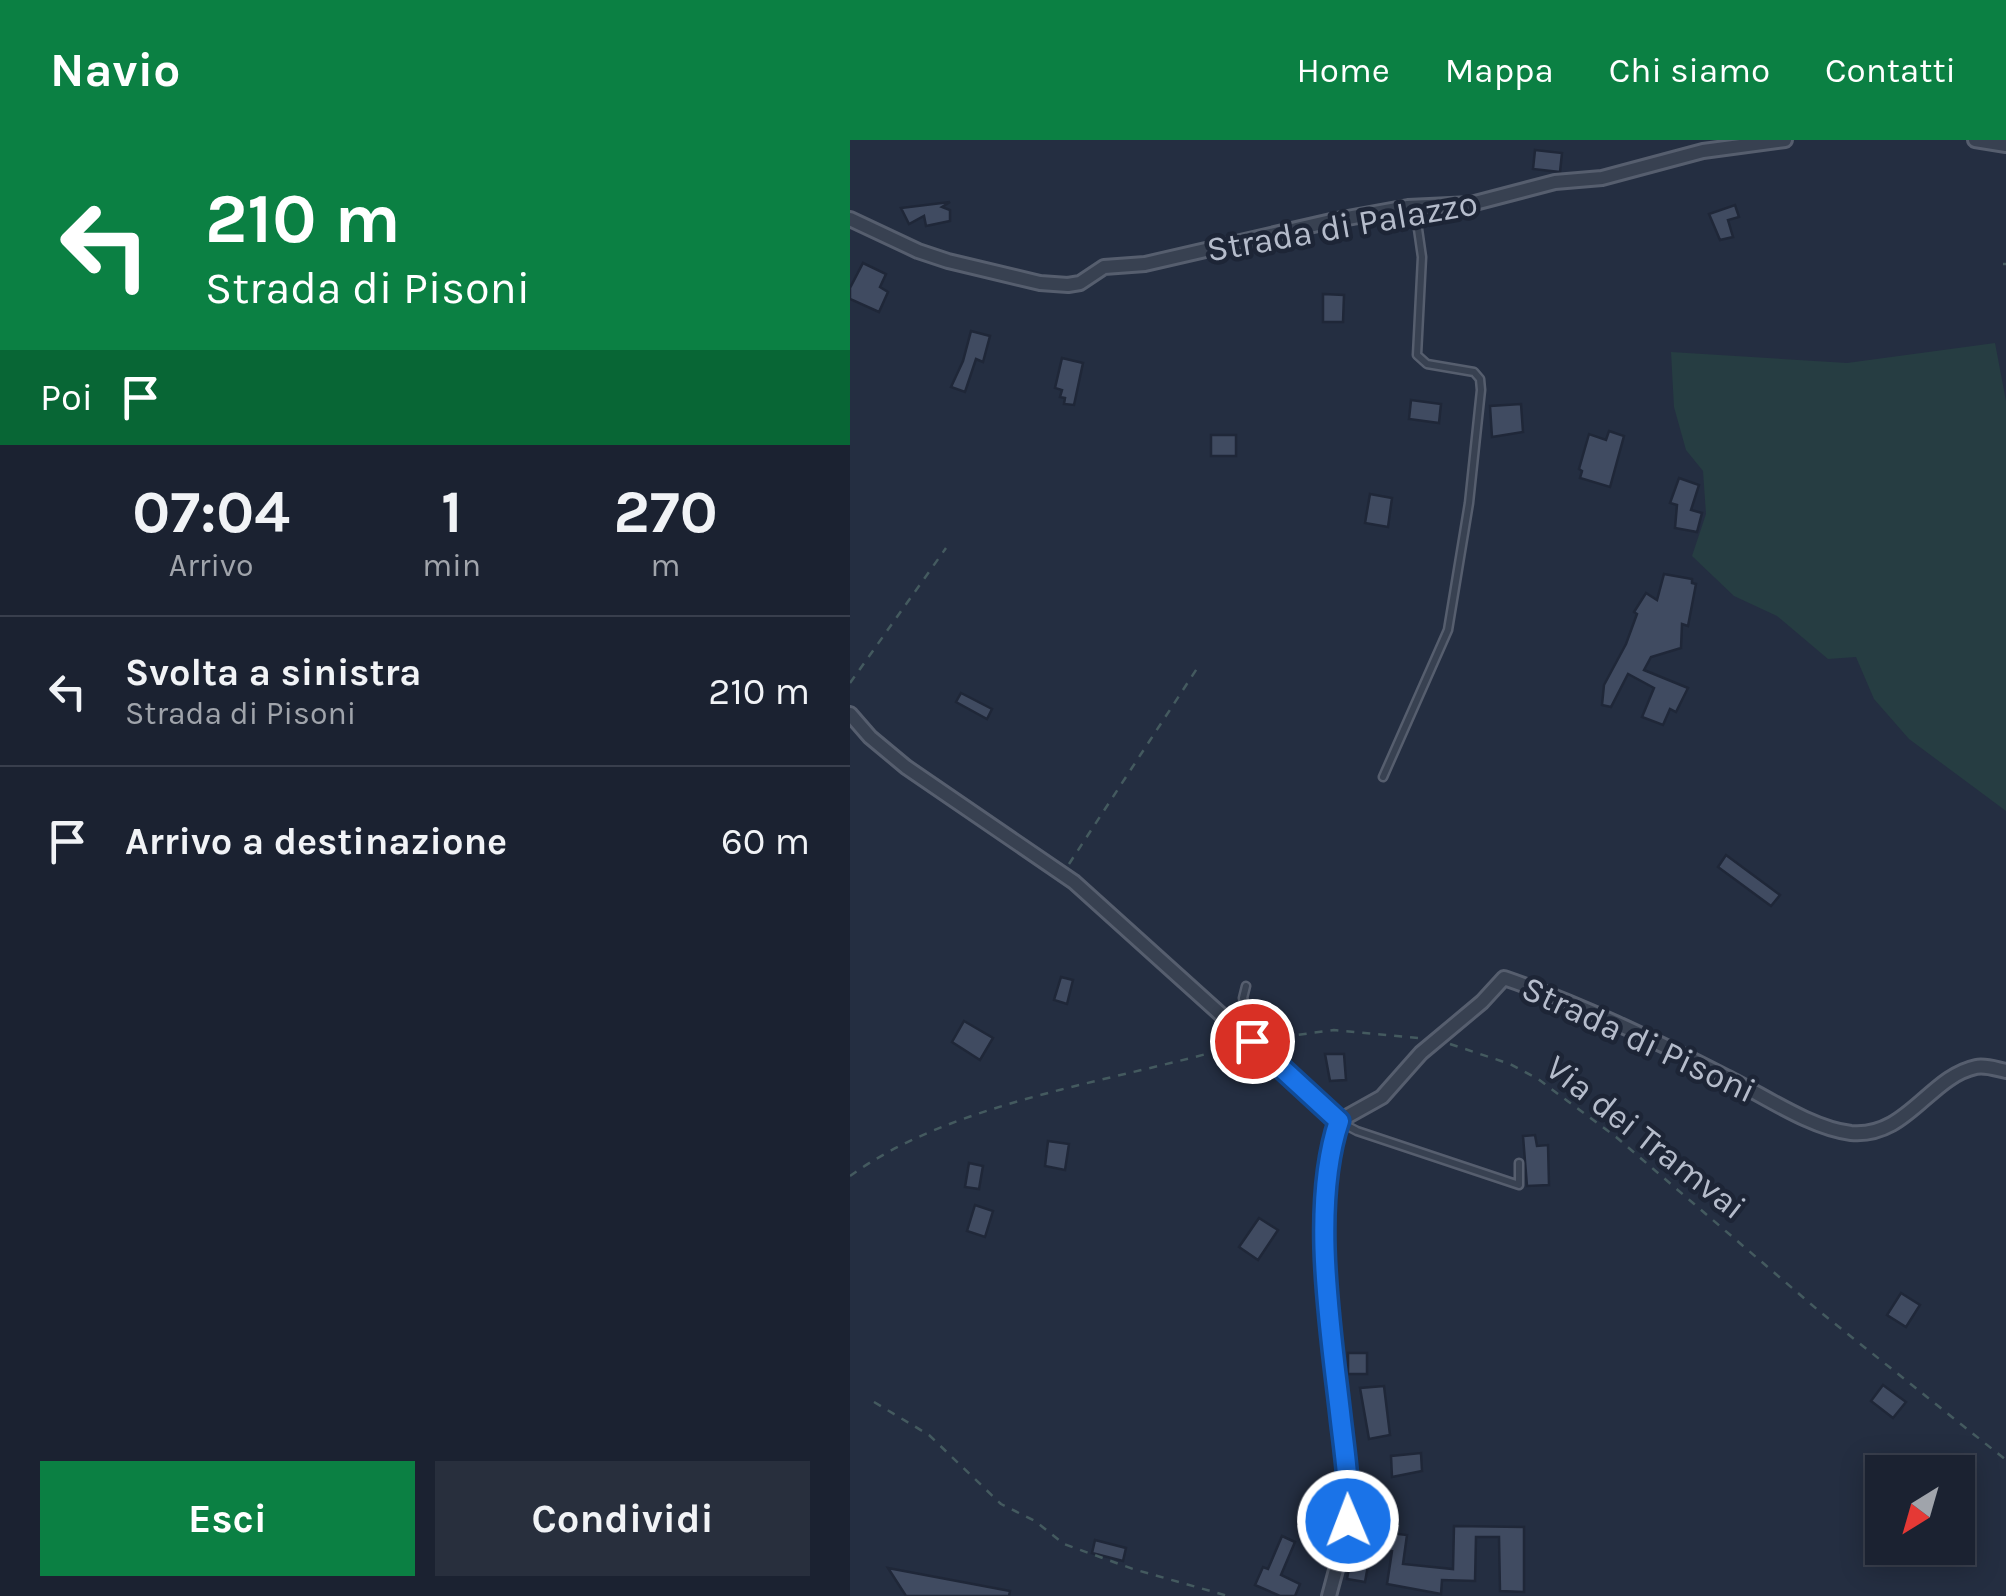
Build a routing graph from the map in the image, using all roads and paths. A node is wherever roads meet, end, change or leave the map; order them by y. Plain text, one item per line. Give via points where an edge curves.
1 (1785, 140) edge
2 (1975, 140) edge
3 (2006, 145) edge
4 (1414, 207) junction
5 (850, 220) edge
6 (946, 548) dead end
7 (1198, 667) dead end
8 (850, 683) edge
9 (850, 714) edge
10 (1383, 777) dead end
11 (1063, 874) junction
12 (1246, 986) dead end
13 (1237, 1026) junction
14 (1438, 1040) junction
15 (1252, 1041) junction
16 (2006, 1071) edge
17 (1339, 1121) junction
18 (1519, 1163) dead end
19 (850, 1176) edge
20 (874, 1402) dead end
21 (2006, 1460) edge
22 (1228, 1596) edge
23 (1329, 1596) edge

1 - 4 street, Strada di Palazzo via 1703,151 1471,204
2 - 3 street
4 - 5 street, Strada di Palazzo via 1146,264 1104,267 1080,283 1056,285 948,261
4 - 10 lane via 1422,257 1417,355 1427,364 1474,372 1481,390 1448,630
6 - 8 path
7 - 11 path
9 - 11 street via 895,758
11 - 13 street
12 - 13 lane
13 - 15 street
14 - 15 path, Via dei Tramvai via 1334,1030
14 - 16 street, Strada di Pisoni via 1504,978 1604,1017 1816,1122 1856,1133 1908,1114 1969,1070
14 - 17 street, Strada di Pisoni via 1382,1097
14 - 21 path, Via dei Tramvai via 1510,1064 1553,1090
15 - 17 street
15 - 19 path, Via dei Tramvai via 1004,1106 924,1133
17 - 18 lane via 1519,1185
17 - 23 street via 1325,1212 1349,1508
20 - 22 path via 930,1436 1001,1504 1064,1544

